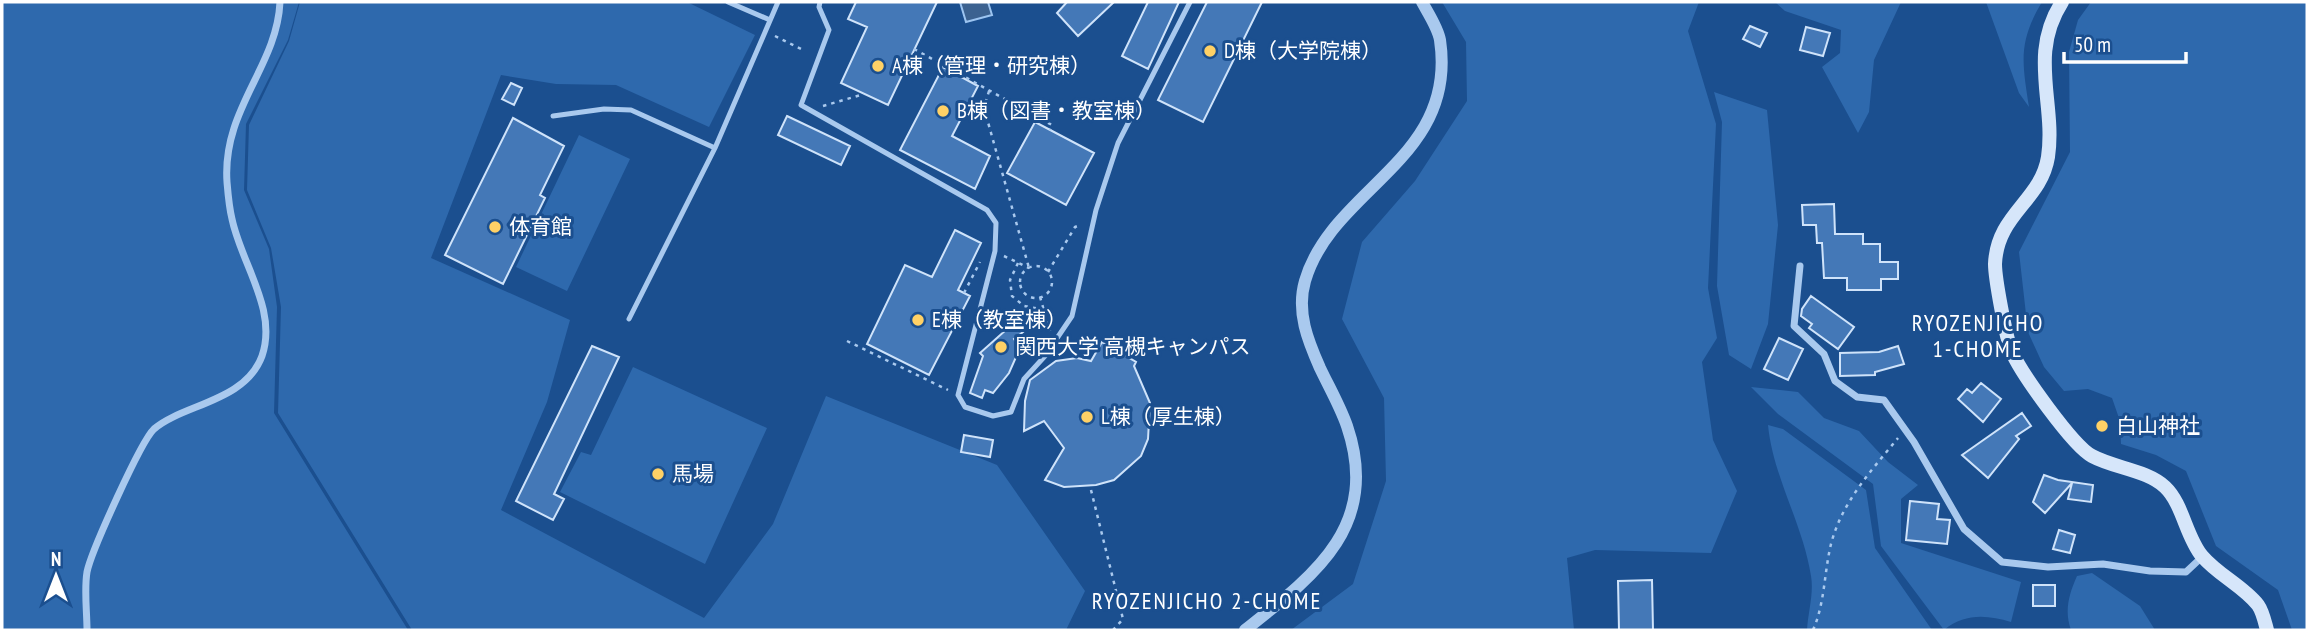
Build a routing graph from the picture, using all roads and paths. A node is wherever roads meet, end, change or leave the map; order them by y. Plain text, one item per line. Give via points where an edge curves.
1 (280, 2) edge
2 (728, 2) edge
3 (778, 2) edge
4 (820, 2) edge
5 (1190, 2) edge
6 (1422, 2) edge
7 (2062, 2) edge
8 (770, 20) junction
9 (766, 31) junction
10 (801, 49) dead end
11 (914, 49) dead end
12 (989, 91) junction
13 (864, 94) dead end
14 (811, 110) junction
15 (553, 116) dead end
16 (1050, 130) dead end
17 (715, 148) junction
18 (1093, 220) junction
19 (995, 251) junction
20 (1018, 263) junction
21 (1800, 266) dead end
22 (1029, 268) junction
23 (1048, 272) junction
24 (629, 319) dead end
25 (847, 341) dead end
26 (1052, 346) junction
27 (958, 395) junction
28 (1904, 430) junction
29 (1091, 490) dead end
30 (2202, 556) junction
31 (87, 630) edge
32 (1113, 630) edge
33 (1245, 630) edge
34 (1813, 630) edge
35 (2267, 630) edge

1 - 31 street via 275,30 234,122 227,155 232,220 264,313 266,337 261,359 241,383 214,401 154,429 139,450 87,572
2 - 8 lane
3 - 8 lane
4 - 14 lane via 829,30 801,105
5 - 18 lane via 1118,143
6 - 33 street via 1440,38 1441,77 1429,118 1412,148 1323,242 1304,283 1303,330 1347,426 1355,460 1355,503 1338,542 1308,580
7 - 30 main road via 2052,17 2044,50 2048,158 2032,194 1997,239 1995,267 2011,351 2063,427 2089,455 2156,480 2168,489
8 - 9 lane
9 - 10 path
9 - 17 lane
11 - 12 path
12 - 16 path via 1052,125
12 - 22 path via 984,108
13 - 14 path
14 - 19 lane via 986,210 996,223
15 - 17 lane via 631,110
17 - 24 lane
18 - 23 path via 1075,227
18 - 26 lane via 1072,316
19 - 20 path
19 - 27 lane
20 - 22 path
20 - 26 path via 1010,280 1012,296 1024,306 1040,309
21 - 28 street via 1794,326 1824,354 1835,381 1857,397 1884,400
22 - 23 path
22 - 23 path via 1021,275 1020,285 1029,297 1048,291
25 - 27 path
26 - 27 lane via 1024,379 1011,412 993,416 965,407
28 - 30 street via 1964,529 2002,562 2186,572
28 - 34 path via 1857,488 1842,515 1831,544
29 - 32 path via 1123,618
30 - 35 main road via 2260,607

